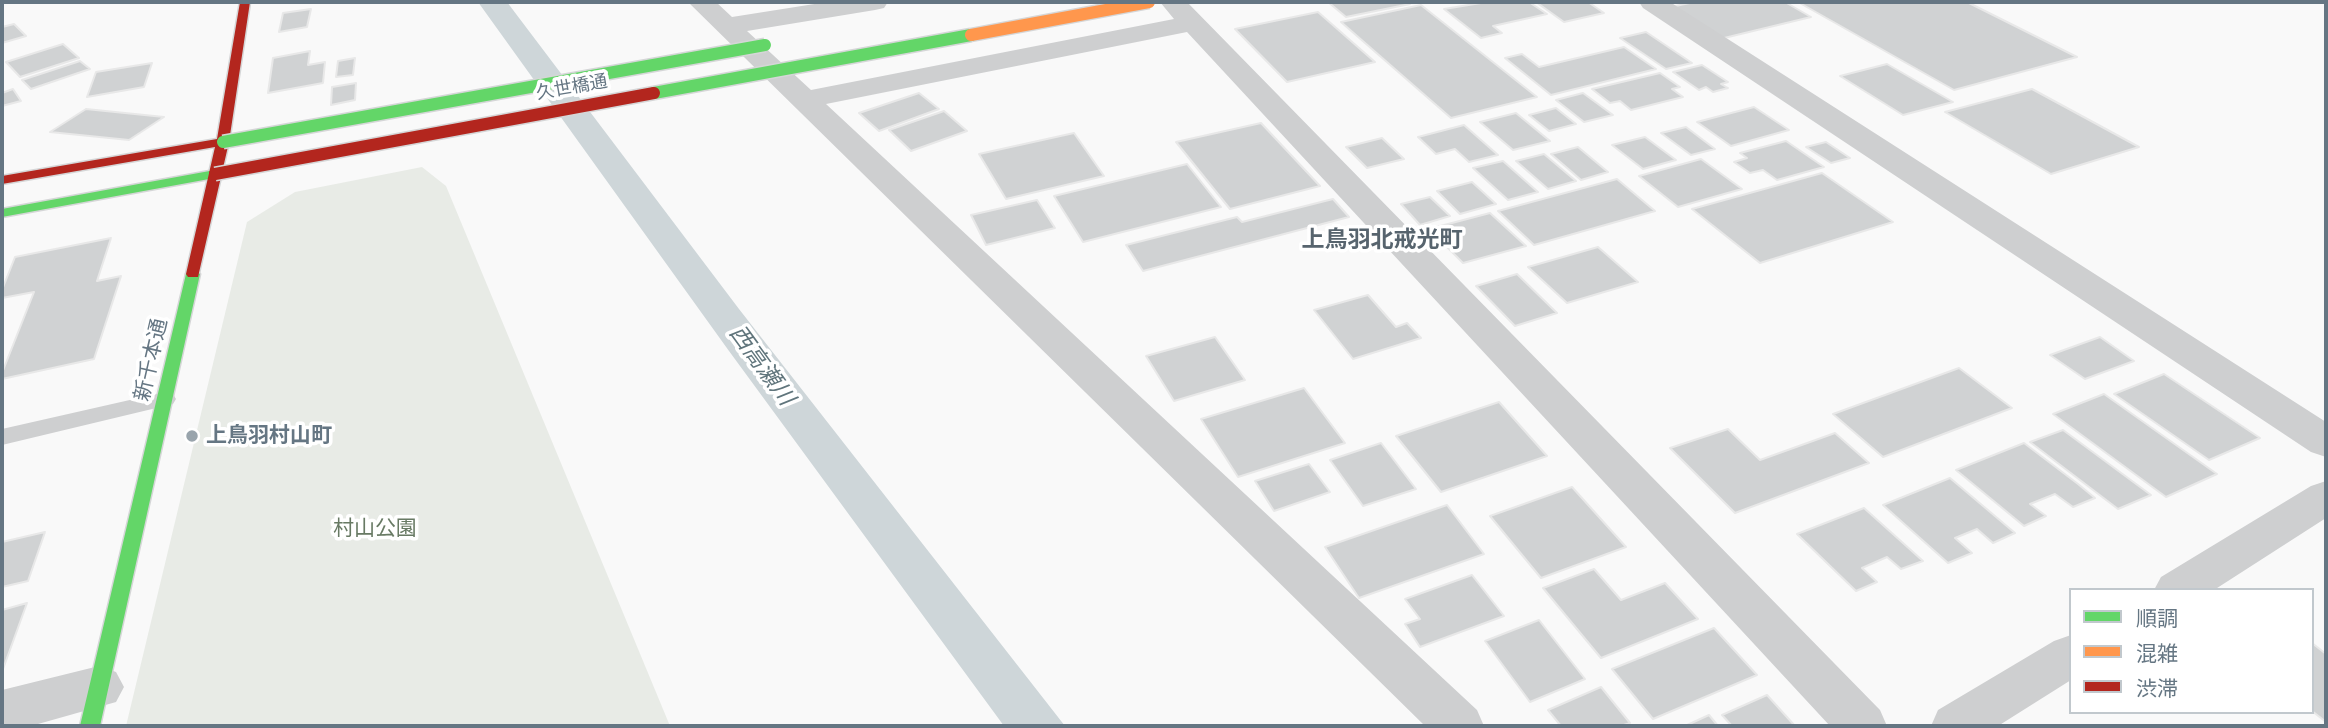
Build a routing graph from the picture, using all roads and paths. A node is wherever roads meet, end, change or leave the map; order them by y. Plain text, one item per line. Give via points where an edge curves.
1 (245, 2) edge
2 (701, 2) edge
3 (875, 2) edge
4 (1149, 2) edge
5 (1652, 2) edge
6 (1183, 12) edge
7 (726, 26) junction
8 (779, 43) dead end
9 (804, 100) junction
10 (223, 142) junction
11 (215, 174) junction
12 (2, 180) edge
13 (2, 213) edge
14 (164, 399) junction
15 (2, 437) edge
16 (2326, 442) edge
17 (2326, 497) edge
18 (2180, 588) edge
19 (2069, 656) edge
20 (95, 706) edge
21 (2, 712) edge
22 (1459, 726) edge
23 (1861, 726) edge
24 (1956, 726) edge

1 - 10 street, 新千本通
2 - 7 street
3 - 7 street
4 - 11 street, 久世橋通, bridge
5 - 16 street
6 - 9 street
6 - 23 street
7 - 9 street
8 - 10 street, 久世橋通, bridge
9 - 22 street
10 - 11 street, 新千本通
10 - 12 street, 久世橋通
11 - 13 street, 久世橋通
11 - 14 street, 新千本通
14 - 15 lane
14 - 20 street, 新千本通
17 - 18 street
19 - 24 street
20 - 21 street

